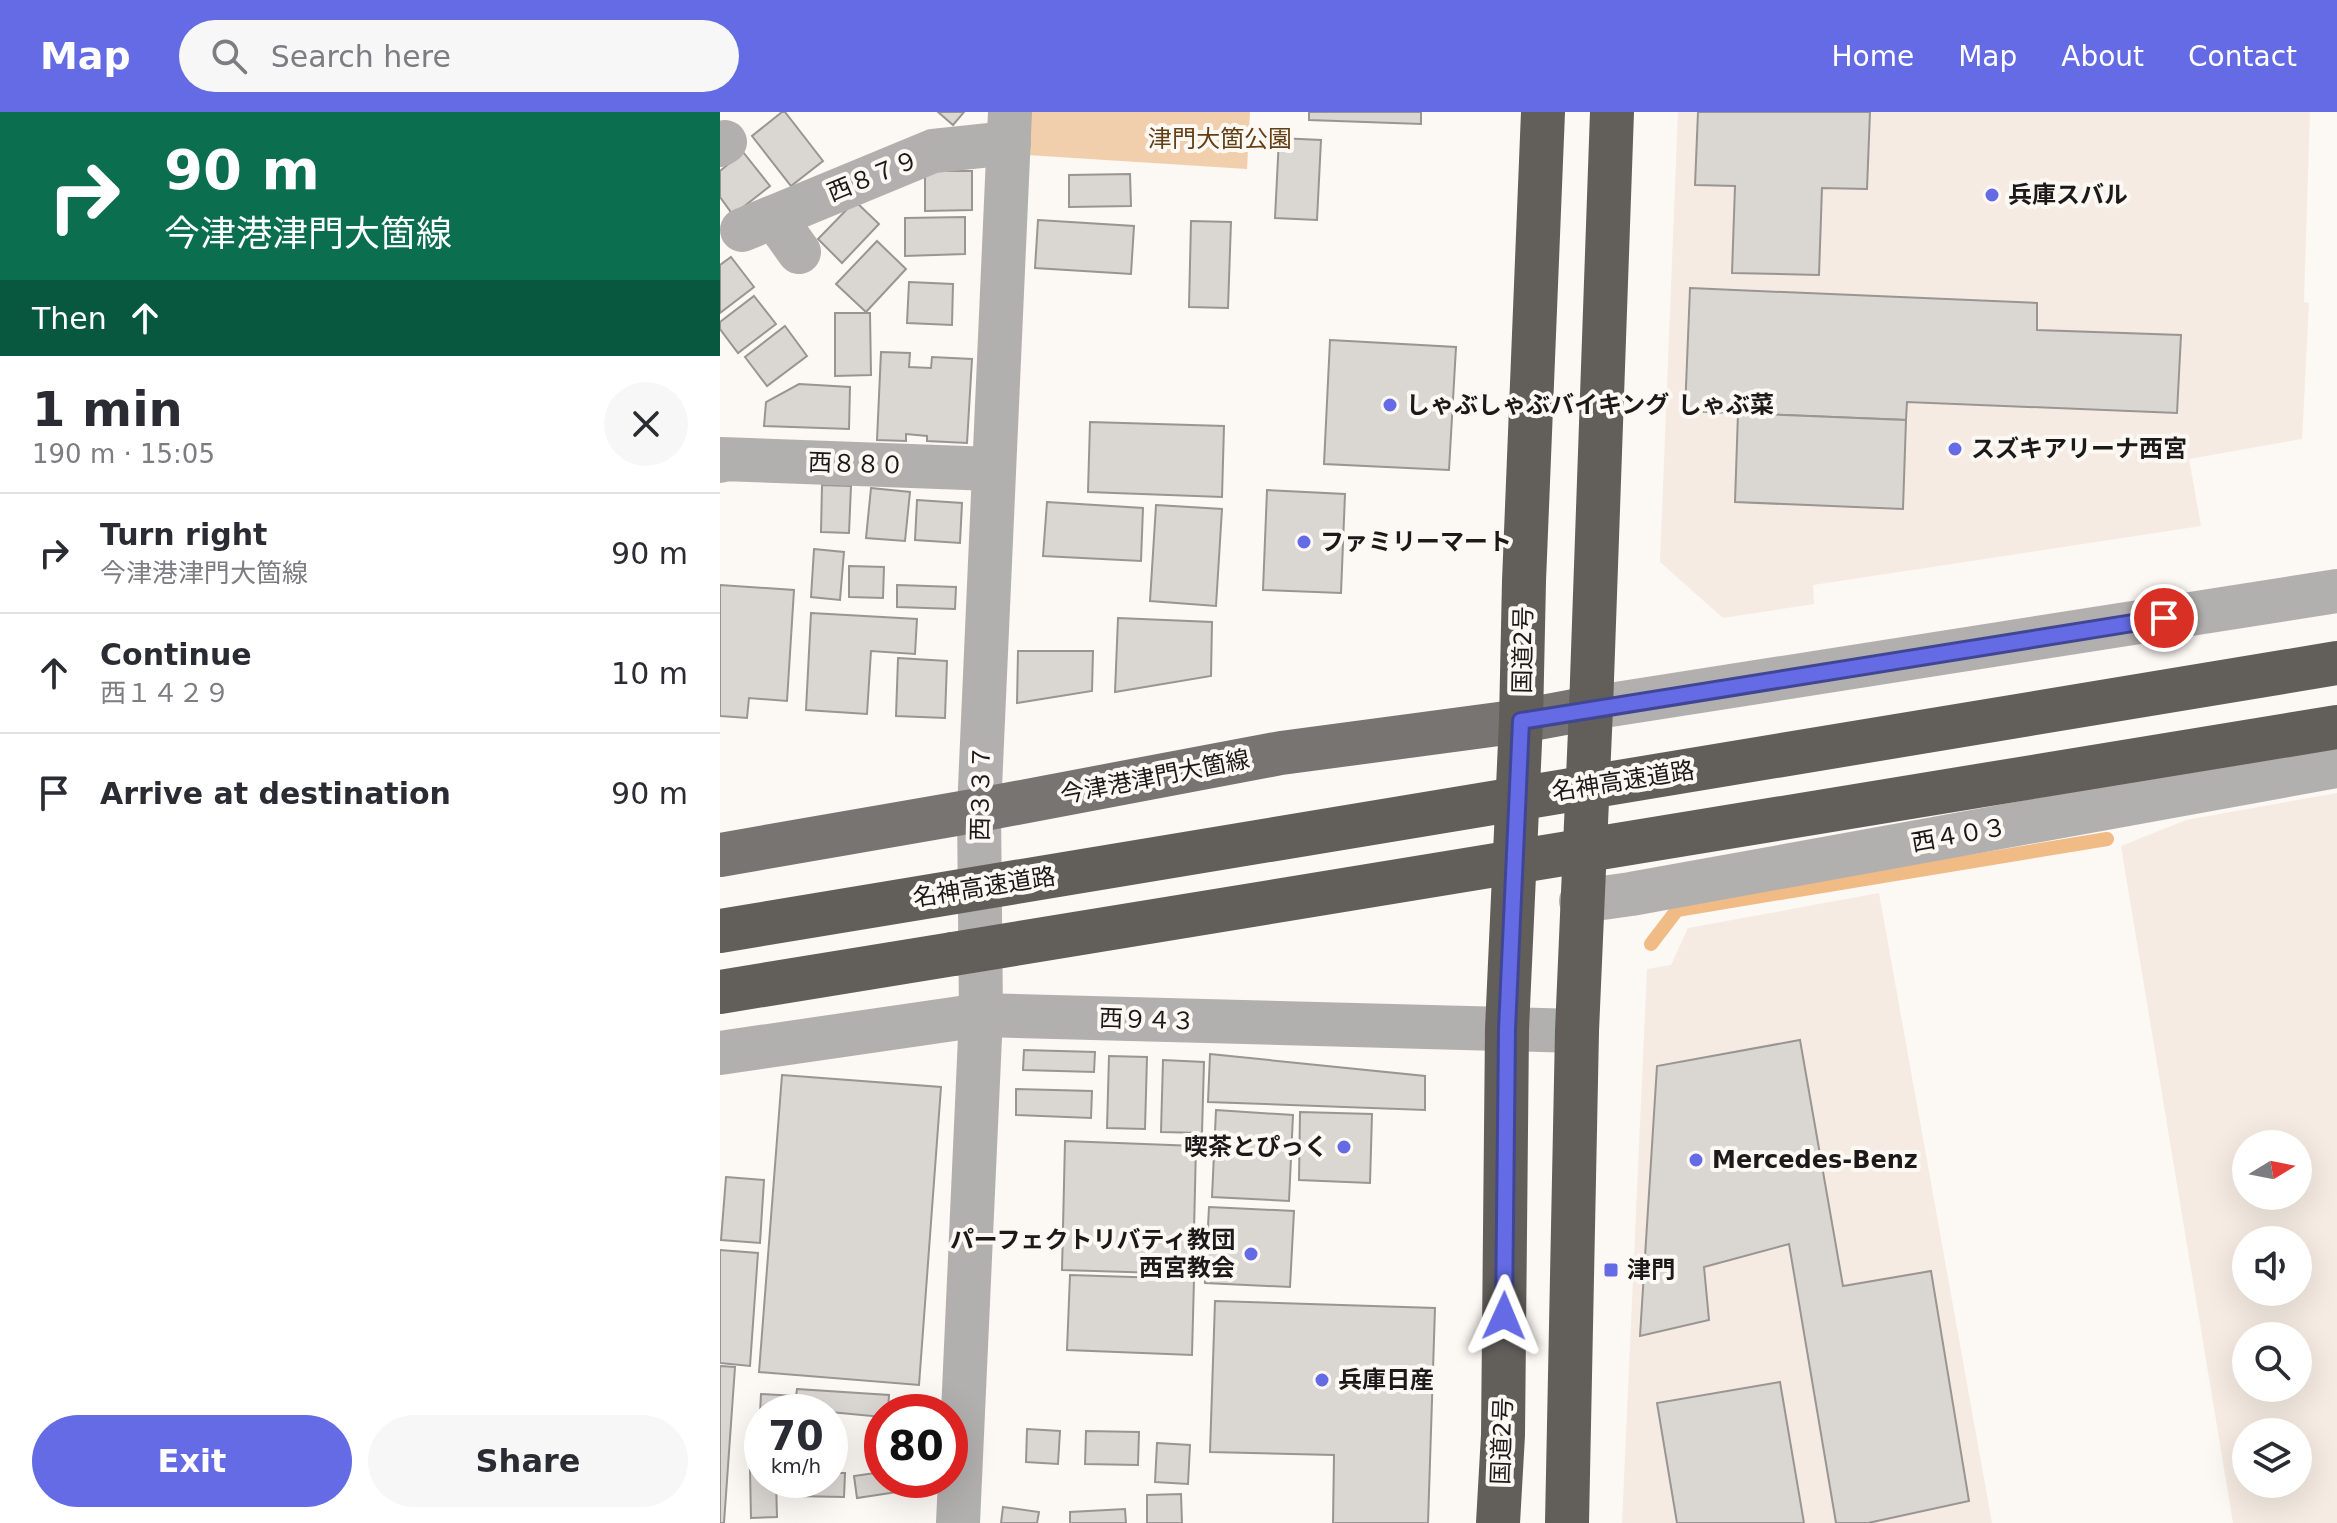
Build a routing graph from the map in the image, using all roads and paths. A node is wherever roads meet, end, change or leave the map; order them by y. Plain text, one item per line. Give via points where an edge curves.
1 (1543, 112) edge
2 (1612, 112) edge
3 (1010, 128) edge
4 (799, 252) dead end
5 (720, 461) edge
6 (993, 469) junction
7 (2337, 591) edge
8 (2337, 663) edge
9 (1591, 708) junction
10 (1521, 721) junction
11 (2337, 727) edge
12 (2337, 766) edge
13 (979, 810) junction
14 (720, 855) edge
15 (1581, 901) junction
16 (720, 931) edge
17 (720, 992) edge
18 (981, 1015) junction
19 (1507, 1029) junction
20 (1577, 1031) junction
21 (720, 1053) edge
22 (958, 1523) edge
23 (1498, 1523) edge
24 (1567, 1523) edge

1 - 10 highway, 国道2号
2 - 9 highway
3 - 4 street, 西８７９ via 933,151 758,223
3 - 6 street, 西３３７
5 - 6 street, 西８８０
6 - 13 street, 西３３７
7 - 9 street
8 - 16 highway, 名神高速道路, bridge
9 - 10 main road, 今津港津門大箇線
9 - 15 highway
10 - 13 main road, 今津港津門大箇線 via 1281,753
10 - 19 highway, 国道2号
11 - 17 highway, bridge
12 - 15 street, 西４０３
13 - 14 main road, 今津港津門大箇線
13 - 18 street, 西３３７
15 - 20 highway
18 - 19 street, 西９４３
18 - 21 street, 西９４３
18 - 22 street, 西３３７
19 - 20 street, 西９４３
19 - 23 highway, 国道2号
20 - 24 highway

